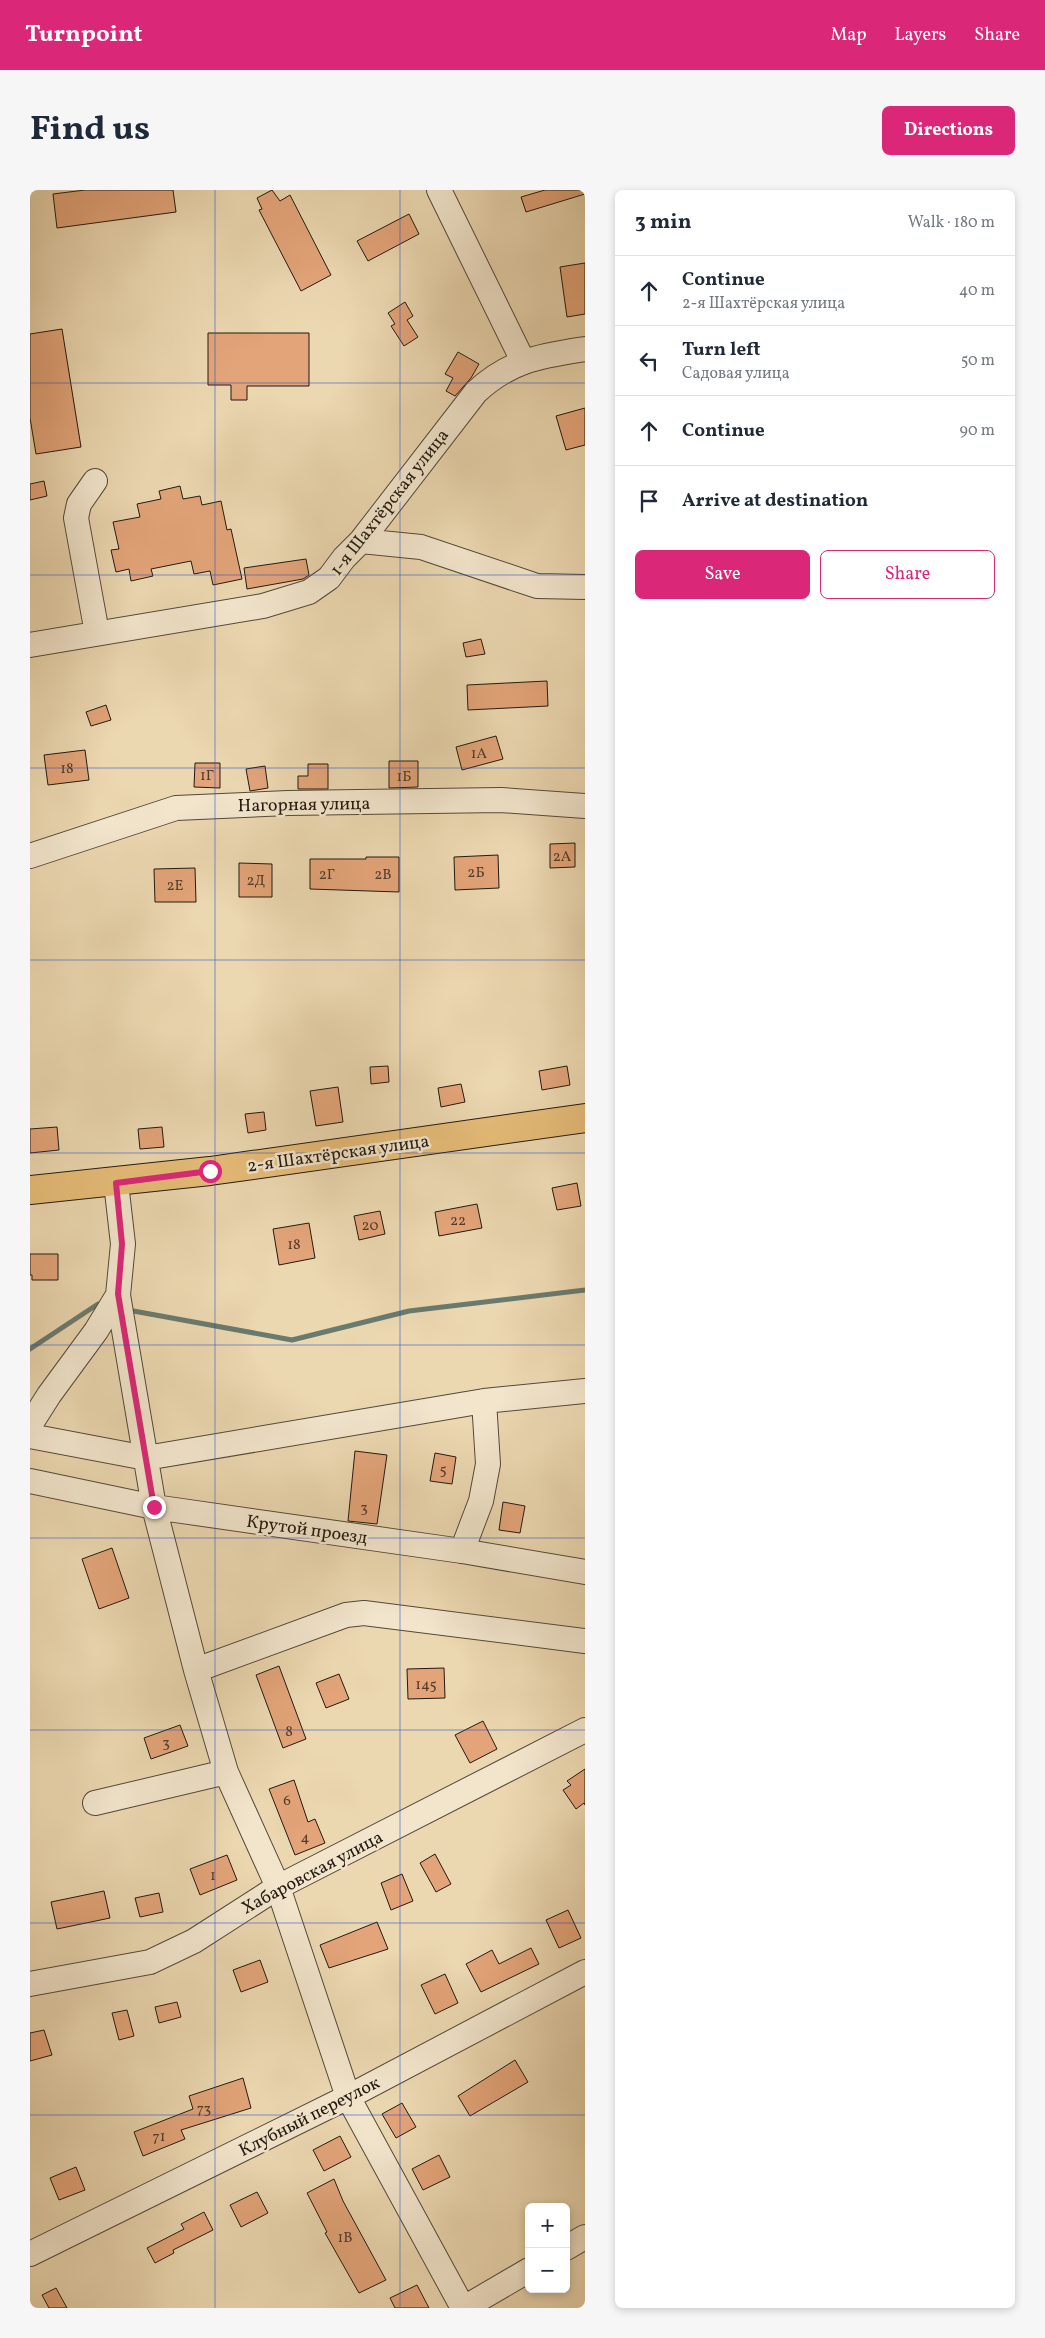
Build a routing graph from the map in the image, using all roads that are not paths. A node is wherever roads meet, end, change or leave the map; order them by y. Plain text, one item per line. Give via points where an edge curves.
1 (439, 190) edge
2 (585, 349) edge
3 (523, 361) junction
4 (96, 480) dead end
5 (361, 541) junction
6 (585, 586) edge
7 (97, 633) junction
8 (30, 645) edge
9 (585, 806) edge
10 (30, 856) edge
11 (585, 1118) edge
12 (116, 1183) junction
13 (30, 1190) edge
14 (118, 1294) junction
15 (585, 1391) edge
16 (484, 1401) junction
17 (30, 1425) edge
18 (30, 1436) edge
19 (146, 1458) junction
20 (30, 1481) edge
21 (154, 1507) junction
22 (462, 1551) junction
23 (585, 1572) edge
24 (585, 1641) edge
25 (196, 1670) junction
26 (585, 1730) edge
27 (226, 1772) junction
28 (95, 1803) dead end
29 (278, 1887) junction
30 (585, 1972) edge
31 (30, 1984) edge
32 (348, 2097) junction
33 (585, 2236) edge
34 (570, 2245) edge
35 (30, 2254) edge
36 (525, 2272) edge
37 (463, 2308) edge

1 - 3 street
2 - 3 street, 1-я Шахтёрская улица
3 - 5 street, 1-я Шахтёрская улица via 490,379 476,392
4 - 7 street via 79,504 76,518
5 - 6 street via 421,547 537,586
5 - 7 street, 1-я Шахтёрская улица via 320,586 286,600
7 - 8 street, 1-я Шахтёрская улица
9 - 10 street, Нагорная улица via 501,800 176,808
11 - 12 main road, 2-я Шахтёрская улица
12 - 13 main road, 2-я Шахтёрская улица
12 - 14 street via 122,1244
14 - 17 street
14 - 19 street
15 - 16 street
16 - 19 street
16 - 22 street via 488,1464 481,1501
18 - 19 street
19 - 21 street
20 - 21 street, Крутой проезд
21 - 22 street, Крутой проезд
21 - 25 street
22 - 23 street, Крутой проезд
24 - 25 street via 364,1613 346,1615
25 - 27 street
26 - 29 street, Хабаровская улица
27 - 28 street
27 - 29 street
29 - 31 street, Хабаровская улица via 194,1940 150,1962
29 - 32 street
30 - 32 street, Клубный переулок
32 - 35 street, Клубный переулок
32 - 37 street
33 - 34 street
36 - 37 street

